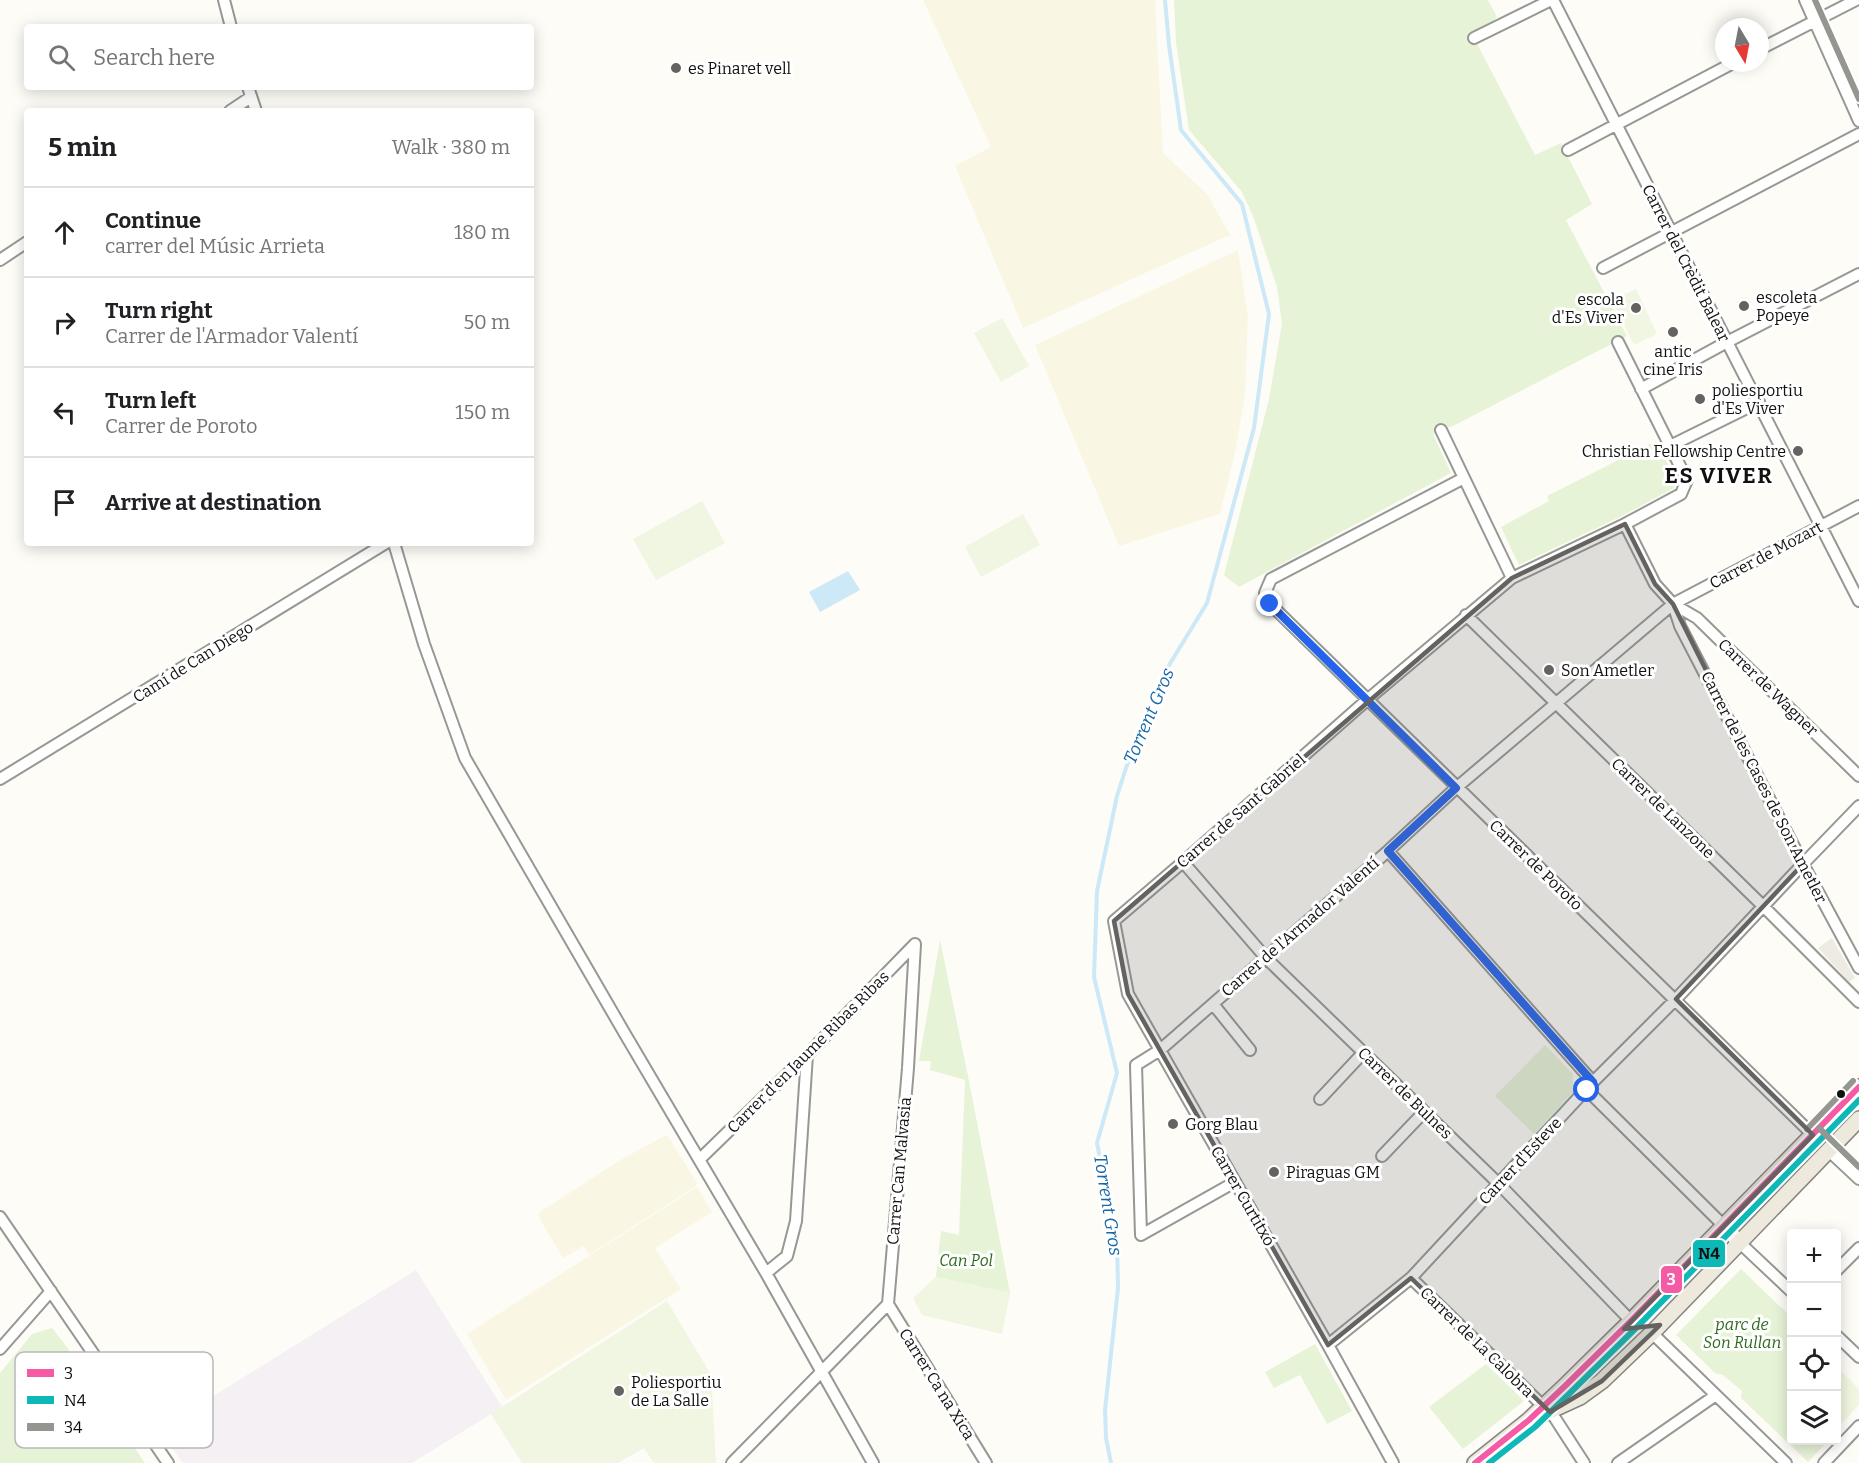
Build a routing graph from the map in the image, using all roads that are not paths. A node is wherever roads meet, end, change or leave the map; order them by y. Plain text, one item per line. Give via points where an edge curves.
1 (224, 0) edge
2 (1552, 0) edge
3 (1805, 0) edge
4 (1856, 0) edge
5 (1814, 20) junction
6 (230, 24) edge
7 (1474, 38) dead end
8 (1769, 44) edge
9 (1716, 72) edge
10 (250, 92) edge
11 (233, 108) edge
12 (255, 108) edge
13 (1859, 121) edge
14 (1616, 125) junction
15 (1859, 134) edge
16 (1568, 150) dead end
17 (1672, 233) junction
18 (24, 244) edge
19 (0, 260) edge
20 (1603, 268) dead end
21 (1859, 274) edge
22 (1618, 342) dead end
23 (1727, 342) junction
24 (1641, 389) junction
25 (1759, 402) junction
26 (1440, 430) dead end
27 (1670, 446) junction
28 (1464, 478) junction
29 (1859, 506) edge
30 (1625, 524) junction
31 (1820, 525) junction
32 (381, 546) edge
33 (395, 546) edge
34 (1512, 578) junction
35 (1859, 601) edge
36 (1673, 604) junction
37 (1466, 615) junction
38 (1367, 700) junction
39 (1556, 704) junction
40 (1859, 776) edge
41 (0, 779) edge
42 (1456, 788) junction
43 (1859, 806) edge
44 (1388, 851) junction
45 (1183, 862) junction
46 (1803, 864) junction
47 (1764, 907) junction
48 (1114, 921) joint
49 (915, 944) joint
50 (1266, 958) junction
51 (1859, 968) edge
52 (1676, 999) junction
53 (1859, 1002) edge
54 (1213, 1004) junction
55 (1160, 1050) junction
56 (1250, 1050) dead end
57 (1363, 1053) junction
58 (807, 1055) junction
59 (1590, 1086) junction
60 (1859, 1088) edge
61 (1320, 1099) dead end
62 (1424, 1112) junction
63 (1859, 1119) edge
64 (1813, 1135) junction
65 (1828, 1150) junction
66 (1382, 1156) dead end
67 (700, 1159) junction
68 (1859, 1179) edge
69 (1235, 1182) junction
70 (1498, 1184) junction
71 (0, 1217) edge
72 (1724, 1226) junction
73 (1740, 1243) junction
74 (1859, 1248) edge
75 (1841, 1266) edge
76 (766, 1273) junction
77 (1411, 1278) junction
78 (1787, 1288) edge
79 (51, 1291) junction
80 (888, 1305) junction
81 (1631, 1321) junction
82 (1656, 1329) junction
83 (1838, 1337) edge
84 (1328, 1345) junction
85 (0, 1349) edge
86 (92, 1352) edge
87 (1859, 1357) edge
88 (821, 1371) junction
89 (1716, 1395) junction
90 (1547, 1409) junction
91 (1859, 1426) edge
92 (158, 1448) edge
93 (742, 1452) junction
94 (1483, 1460) edge
95 (168, 1463) edge
96 (732, 1463) edge
97 (748, 1463) edge
98 (873, 1463) edge
99 (986, 1463) edge
100 (1393, 1463) edge
101 (1584, 1463) edge
102 (1618, 1463) edge
103 (1786, 1463) edge
104 (1824, 1463) edge

1 - 6 street
2 - 7 street
2 - 14 street, Carrer del Crèdit Balear
3 - 5 street
4 - 5 street
5 - 8 street
5 - 13 street
9 - 14 street
10 - 11 street
10 - 12 street
14 - 16 street
14 - 17 street, Carrer del Crèdit Balear
15 - 17 street
17 - 20 street
17 - 23 street, Carrer del Crèdit Balear
18 - 19 street
21 - 23 street
22 - 24 street
23 - 24 street
23 - 25 street, Carrer del Crèdit Balear
24 - 27 street
25 - 27 street
25 - 31 street, Carrer del Crèdit Balear
26 - 28 street
27 - 30 street, Carrer de Sant Gabriel via 1688,480 1685,488 1681,494
28 - 34 street
28 - 38 street, Carrer de Poroto via 1271,579 1265,593 1270,604
29 - 31 street, Carrer de Mozart
30 - 34 street, Carrer de Sant Gabriel
30 - 36 street via 1655,585
31 - 35 street, Carrer del Crèdit Balear
31 - 36 street, Carrer de Mozart
32 - 41 street, Camí de Can Diego
33 - 67 street via 424,644 465,758
34 - 37 street, Carrer de Sant Gabriel
36 - 39 street, Carrer de l'Armador Valentí
36 - 40 street, Carrer de Wagner via 1697,618
36 - 46 street, Carrer de les Cases de Son Ametler via 1680,626
37 - 38 street, Carrer de Sant Gabriel
37 - 39 street, Carrer de Lanzone
38 - 42 street, Carrer de Poroto
38 - 45 street, Carrer de Sant Gabriel
39 - 42 street, Carrer de l'Armador Valentí
39 - 47 street, Carrer de Lanzone
42 - 44 street, Carrer de l'Armador Valentí
42 - 52 street, Carrer de Poroto
43 - 46 street, Carrer d'Esteve
44 - 50 street, Carrer de l'Armador Valentí
44 - 59 street
45 - 48 street, Carrer de Sant Gabriel
45 - 50 street, Carrer de Bulnes
46 - 47 street, Carrer d'Esteve
46 - 51 street, Carrer de les Cases de Son Ametler
47 - 52 street, Carrer d'Esteve
47 - 53 street, Carrer de Lanzone
48 - 55 street, Carrer Curtitxó via 1128,994
49 - 58 street, Carrer d'en Jaume Ribas Ribas
49 - 80 street, Carrer Can Malvasia
50 - 54 street, Carrer de l'Armador Valentí
50 - 57 street, Carrer de Bulnes
52 - 59 street, Carrer d'Esteve
52 - 64 street, Carrer de Poroto
54 - 55 street, Carrer de l'Armador Valentí
54 - 56 street
55 - 69 street, Carrer Curtitxó
55 - 69 street, Carrer de l'Armador Valentí via 1136,1065 1141,1235
57 - 61 street
57 - 62 street, Carrer de Bulnes
58 - 67 street, Carrer d'en Jaume Ribas Ribas
58 - 76 street via 796,1221 787,1256
59 - 70 street, Carrer d'Esteve
59 - 72 street
60 - 64 main road
62 - 66 street
62 - 70 street, Carrer de Bulnes
63 - 65 main road
64 - 65 main road
64 - 72 main road
65 - 68 street
65 - 73 main road
67 - 76 street
69 - 84 street, Carrer Curtitxó
70 - 77 street, Carrer d'Esteve
70 - 81 street, Carrer de Bulnes
71 - 79 street
72 - 73 street
72 - 81 main road
73 - 78 street
73 - 82 main road
74 - 75 street
76 - 88 street
77 - 84 street, Carrer d'Esteve
77 - 90 street, Carrer de La Calobra
79 - 85 street
79 - 86 street
80 - 88 street
80 - 99 street, Carrer Ca na Xica
81 - 82 main road
81 - 90 main road
82 - 89 street
82 - 90 main road via 1602,1381 1580,1397
83 - 87 street
84 - 100 street, Carrer Curtitxó
88 - 93 street
88 - 98 street
89 - 102 street
89 - 103 street
90 - 94 main road
90 - 101 street, Carrer de La Calobra
91 - 104 street
92 - 95 street
93 - 96 street
93 - 97 street

